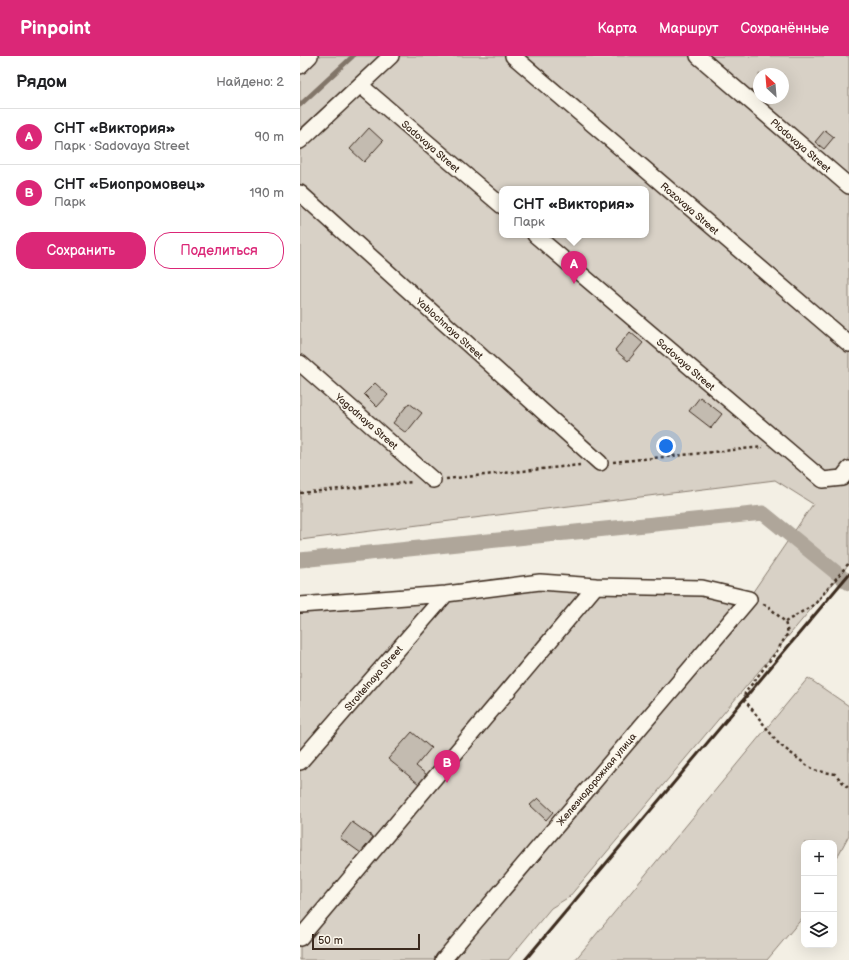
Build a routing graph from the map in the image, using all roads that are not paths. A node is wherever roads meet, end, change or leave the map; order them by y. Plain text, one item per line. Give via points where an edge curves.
1 (310, 56) edge
2 (391, 56) edge
3 (513, 56) edge
4 (698, 56) edge
5 (300, 66) edge
6 (360, 85) junction
7 (300, 142) edge
8 (849, 186) edge
9 (300, 193) edge
10 (499, 203) edge
11 (539, 238) edge
12 (849, 344) edge
13 (300, 363) edge
14 (600, 463) road end
15 (845, 474) edge
16 (434, 480) road end
17 (596, 586) junction
18 (446, 594) junction
19 (300, 605) edge
20 (300, 762) edge
21 (300, 938) edge
22 (443, 960) edge

1 - 5 street
2 - 6 street
3 - 12 street, Rozovaya Street
4 - 8 street, Plodovaya Street
6 - 7 street
6 - 10 street, Sadovaya Street
9 - 14 street, Yablochnaya Street
11 - 15 street, Sadovaya Street via 823,480
13 - 16 street, Yagodnaya Street
17 - 18 street via 540,582
17 - 21 street
17 - 22 street, Железнодорожная улица via 702,588 748,599
18 - 19 street
18 - 20 street, Stroitelnaya Street

